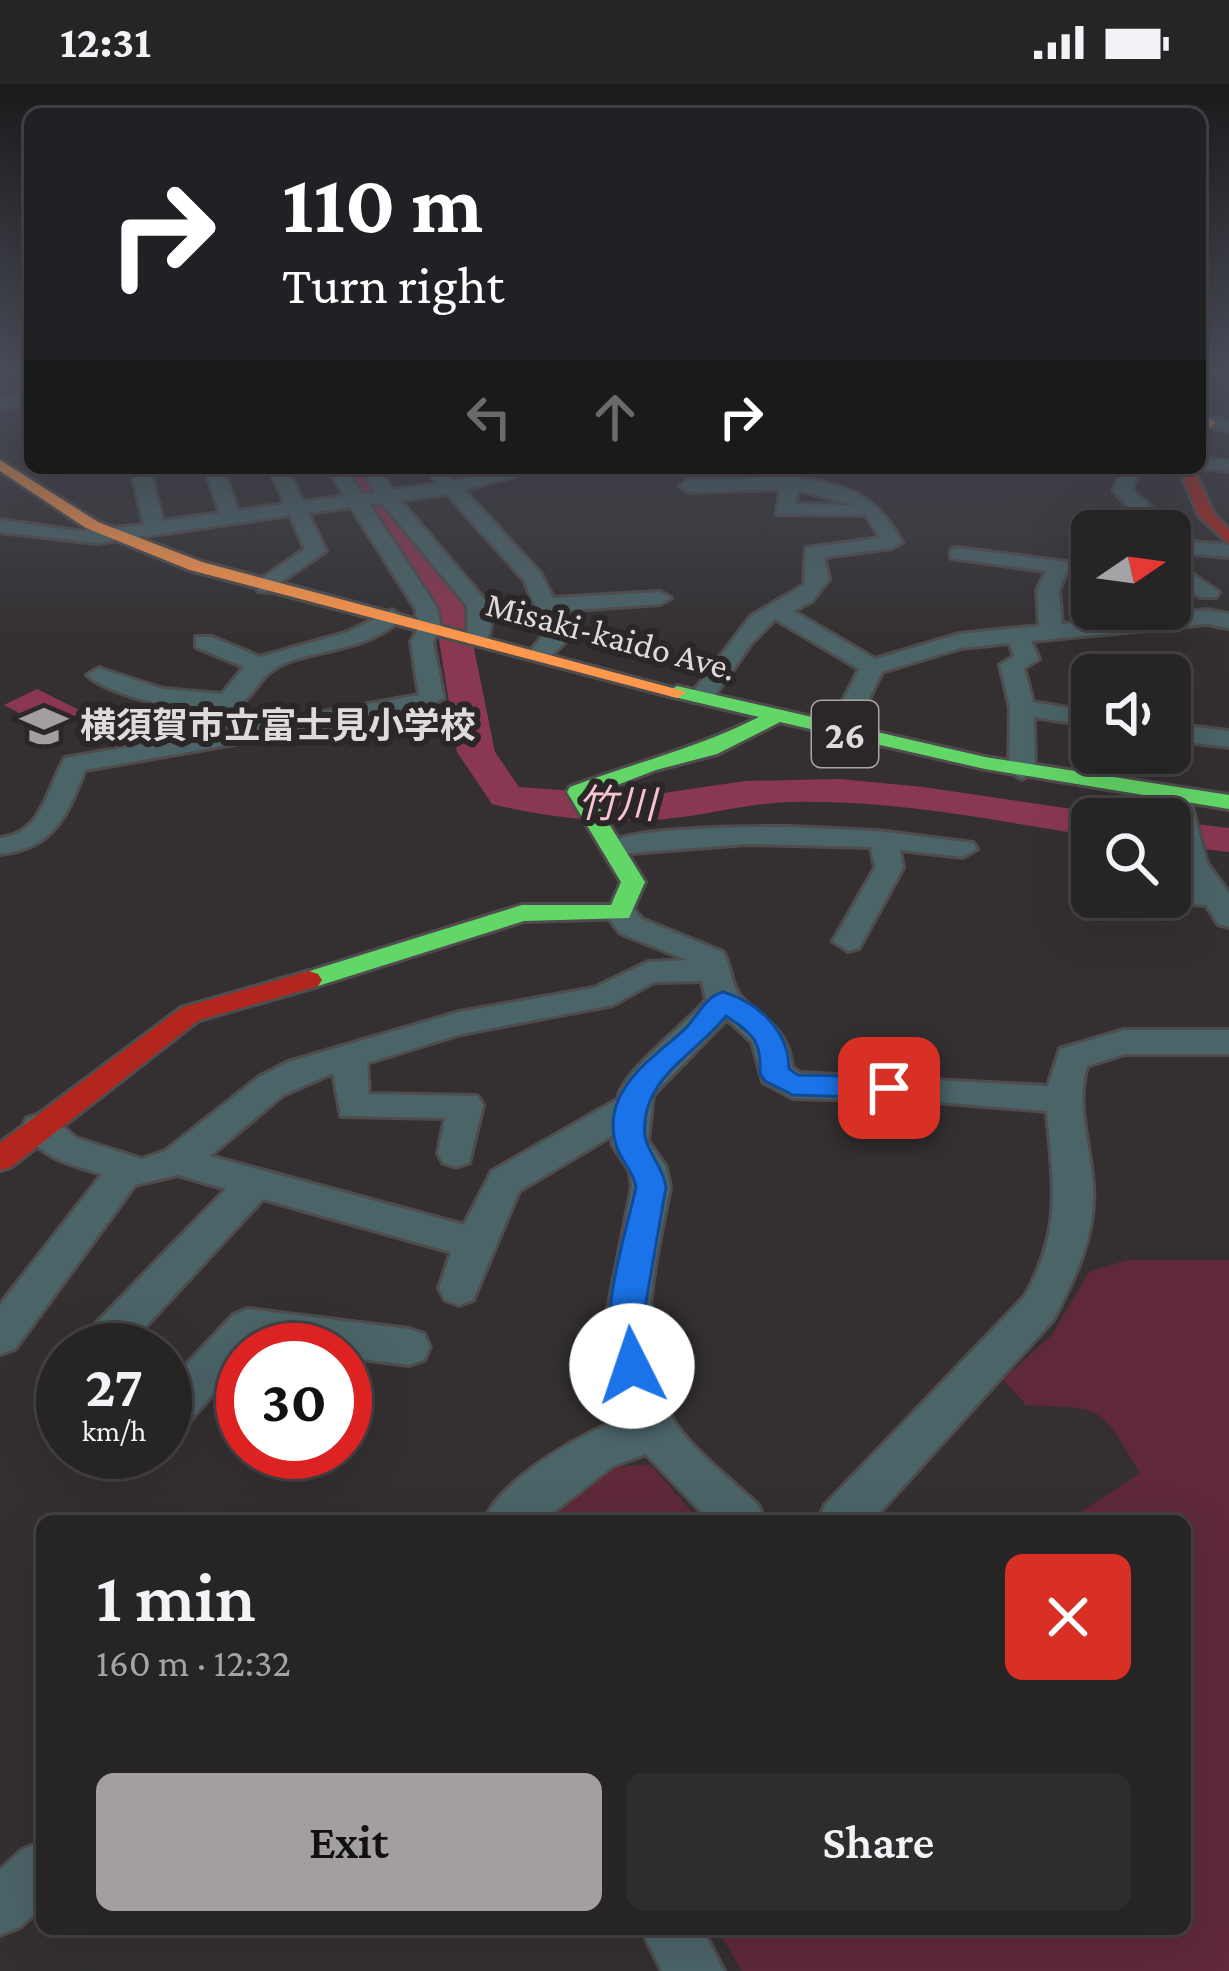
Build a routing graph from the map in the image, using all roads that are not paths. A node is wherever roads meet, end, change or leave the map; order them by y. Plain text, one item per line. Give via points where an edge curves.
1 (12, 466) edge
2 (142, 474) edge
3 (216, 474) edge
4 (281, 474) edge
5 (339, 474) edge
6 (374, 474) edge
7 (440, 474) edge
8 (497, 474) edge
9 (1129, 474) edge
10 (1189, 474) edge
11 (689, 486) dead end
12 (448, 488) junction
13 (387, 497) junction
14 (353, 501) junction
15 (296, 509) junction
16 (1144, 510) edge
17 (231, 518) junction
18 (0, 526) edge
19 (155, 528) junction
20 (122, 538) junction
21 (1229, 538) edge
22 (1191, 548) edge
23 (1229, 551) edge
24 (958, 554) dead end
25 (520, 562) junction
26 (452, 573) junction
27 (1191, 581) edge
28 (266, 586) junction
29 (1208, 592) dead end
30 (660, 598) dead end
31 (546, 605) junction
32 (778, 612) junction
33 (392, 617) junction
34 (1229, 621) edge
35 (430, 626) junction
36 (1051, 632) junction
37 (472, 638) junction
38 (1018, 638) junction
39 (204, 641) dead end
40 (540, 655) junction
41 (260, 665) junction
42 (872, 667) junction
43 (99, 675) dead end
44 (701, 698) junction
45 (1022, 708) junction
46 (776, 716) junction
47 (1071, 716) edge
48 (840, 732) junction
49 (1191, 734) edge
50 (1229, 739) edge
51 (1022, 771) junction
52 (1176, 796) junction
53 (1229, 802) edge
54 (884, 841) junction
55 (0, 846) edge
56 (618, 846) junction
57 (962, 849) dead end
58 (1191, 899) edge
59 (1223, 907) edge
60 (620, 913) junction
61 (848, 941) dead end
62 (718, 986) junction
63 (1229, 1042) edge
64 (349, 1056) junction
65 (1063, 1100) junction
66 (632, 1107) junction
67 (40, 1127) junction
68 (456, 1153) dead end
69 (0, 1159) edge
70 (178, 1161) junction
71 (127, 1169) junction
72 (254, 1184) junction
73 (474, 1243) junction
74 (459, 1288) dead end
75 (123, 1323) edge
76 (0, 1336) edge
77 (409, 1346) dead end
78 (192, 1388) edge
79 (656, 1433) junction
80 (514, 1515) edge
81 (736, 1515) edge
82 (847, 1515) edge
83 (36, 1875) edge
84 (0, 1907) edge
85 (673, 1935) edge
86 (695, 1971) edge

1 - 20 main road, Misaki-kaido Ave. / 26
2 - 19 street
3 - 17 street
4 - 15 street
5 - 14 street
6 - 13 street
7 - 12 street
8 - 12 street
9 - 16 street via 1123,491
10 - 21 main road via 1207,516
11 - 32 street via 791,482 873,511 892,542 813,552 818,579
12 - 13 street
12 - 25 street
13 - 14 street
13 - 26 street
14 - 15 street
14 - 35 street via 418,592
15 - 17 street
15 - 28 street via 316,551
17 - 19 street
18 - 20 street
19 - 20 street
20 - 28 main road, Misaki-kaido Ave. / 26
22 - 23 street
24 - 36 street via 1059,566 1048,590
25 - 26 street
25 - 31 street
26 - 37 street via 478,604 482,618
27 - 29 street
28 - 33 main road, Misaki-kaido Ave. / 26
30 - 31 street
31 - 40 street via 557,632
32 - 42 street
32 - 44 street via 762,618
33 - 35 main road, Misaki-kaido Ave. / 26
33 - 41 street via 354,639
34 - 36 street
35 - 37 main road, Misaki-kaido Ave. / 26
35 - 55 street via 422,642 432,698 74,764 46,830 24,847
36 - 38 street
37 - 40 main road, Misaki-kaido Ave. / 26
38 - 42 street via 958,641
38 - 45 street via 1027,659 1012,665
39 - 41 street
40 - 44 main road, Misaki-kaido Ave. / 26
41 - 43 street via 227,700 180,698
42 - 48 street
44 - 46 main road, Misaki-kaido Ave. / 26
45 - 47 street
45 - 51 street
46 - 48 main road, Misaki-kaido Ave. / 26
46 - 56 main road via 710,750 578,792
48 - 51 main road, Misaki-kaido Ave. / 26
49 - 50 street
51 - 52 main road, Misaki-kaido Ave. / 26
52 - 53 main road, Misaki-kaido Ave. / 26
52 - 59 street via 1193,863
54 - 56 street via 680,838
54 - 57 street
54 - 61 street via 889,868
56 - 60 main road via 633,882
58 - 59 street
60 - 62 street via 631,926 712,958
60 - 67 main road via 522,913 190,1014
62 - 64 street via 648,972 602,998 459,1023
62 - 65 street via 763,1027 775,1073 793,1085
62 - 66 street via 696,1035 636,1090
63 - 65 street via 1124,1042 1072,1058
64 - 68 street via 353,1107 465,1105
64 - 70 street via 271,1086
65 - 82 street via 1075,1194 1058,1274 1040,1308
66 - 73 street via 515,1171
66 - 79 street via 630,1144 648,1167 651,1187 626,1319 632,1366
67 - 69 main road
67 - 71 street via 64,1148
70 - 71 street via 142,1173
70 - 72 street
71 - 76 street
72 - 73 street
72 - 75 street
73 - 74 street
77 - 78 street via 247,1328
79 - 80 street via 641,1431 570,1468
79 - 81 street
83 - 84 street
85 - 86 street

